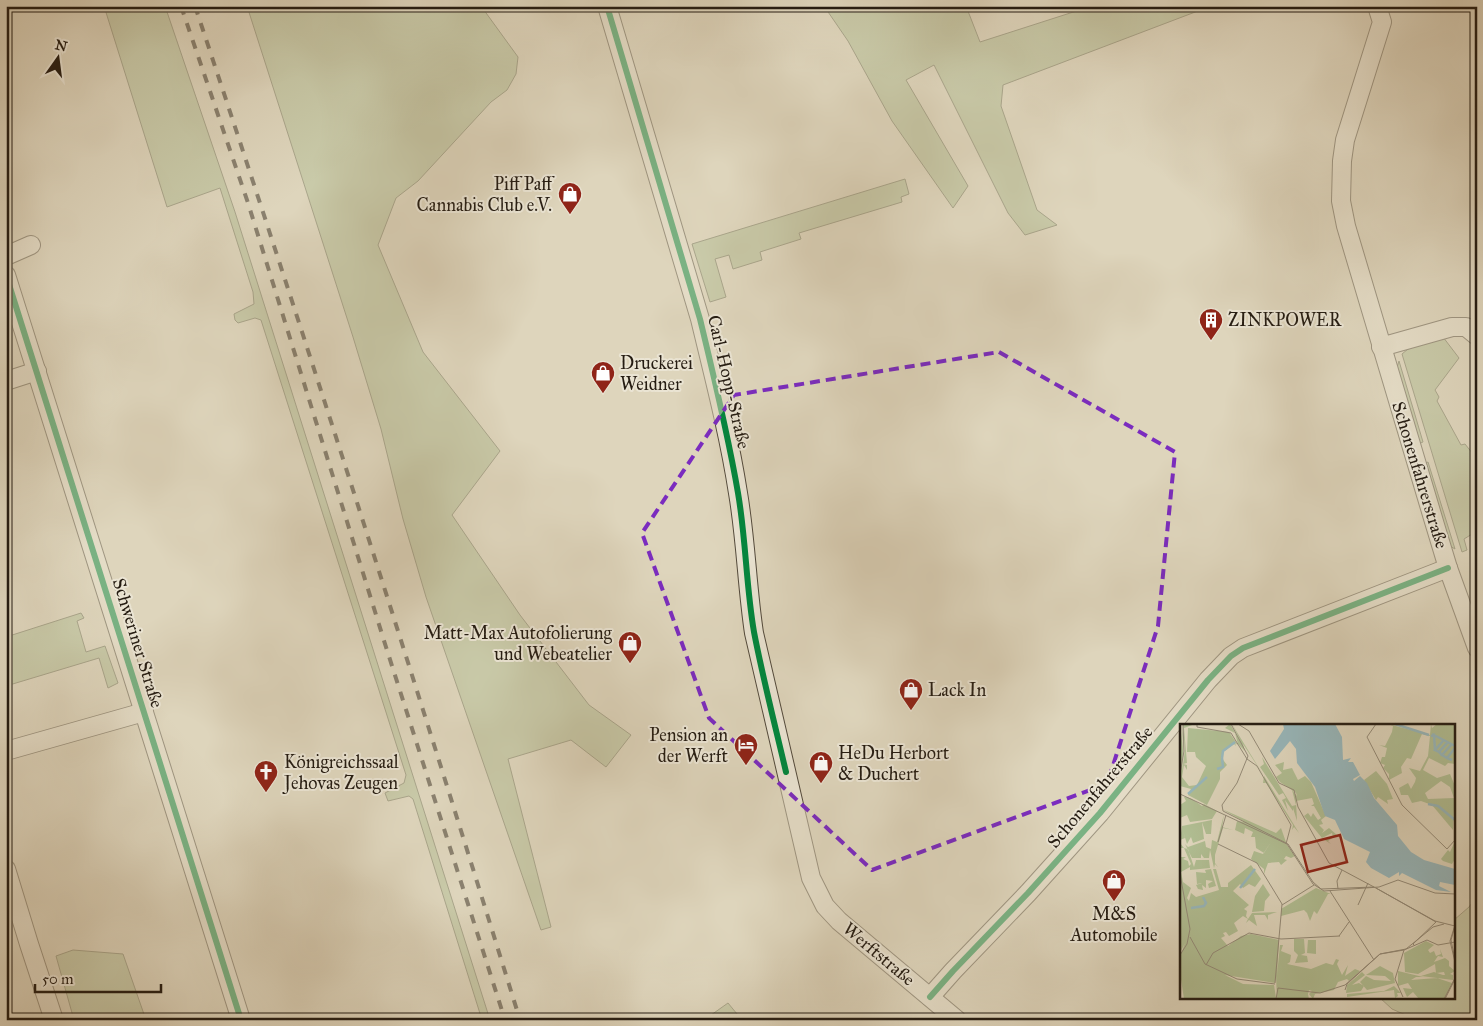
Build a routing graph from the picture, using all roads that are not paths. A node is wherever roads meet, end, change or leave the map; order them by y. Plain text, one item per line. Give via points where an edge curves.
1 (607, 6) edge
2 (1377, 6) edge
3 (30, 245) dead end
4 (6, 256) edge
5 (6, 275) edge
6 (1477, 336) edge
7 (1381, 347) junction
8 (36, 371) junction
9 (6, 381) edge
10 (1448, 568) junction
11 (1477, 648) edge
12 (144, 712) junction
13 (6, 751) edge
14 (6, 869) edge
15 (825, 906) joint
16 (930, 997) junction
17 (54, 1020) edge
18 (241, 1020) edge
19 (957, 1020) edge

1 - 15 street, Carl-Hopp-Straße via 702,327 738,494 754,633 803,849 811,878
2 - 7 street, Schonenfahrerstraße via 1382,22 1345,140 1341,201
3 - 4 street
5 - 8 street, Schweriner Straße
6 - 7 street via 1466,327 1452,327
7 - 10 street, Schonenfahrerstraße
8 - 9 street
8 - 12 street, Schweriner Straße
10 - 11 street
10 - 16 street, Schonenfahrerstraße via 1243,648 1232,656 1208,680 1087,828
12 - 13 street, Schweriner Straße
12 - 18 street, Schweriner Straße
14 - 17 street
15 - 16 street, Werftstraße
16 - 19 street, Werftstraße

